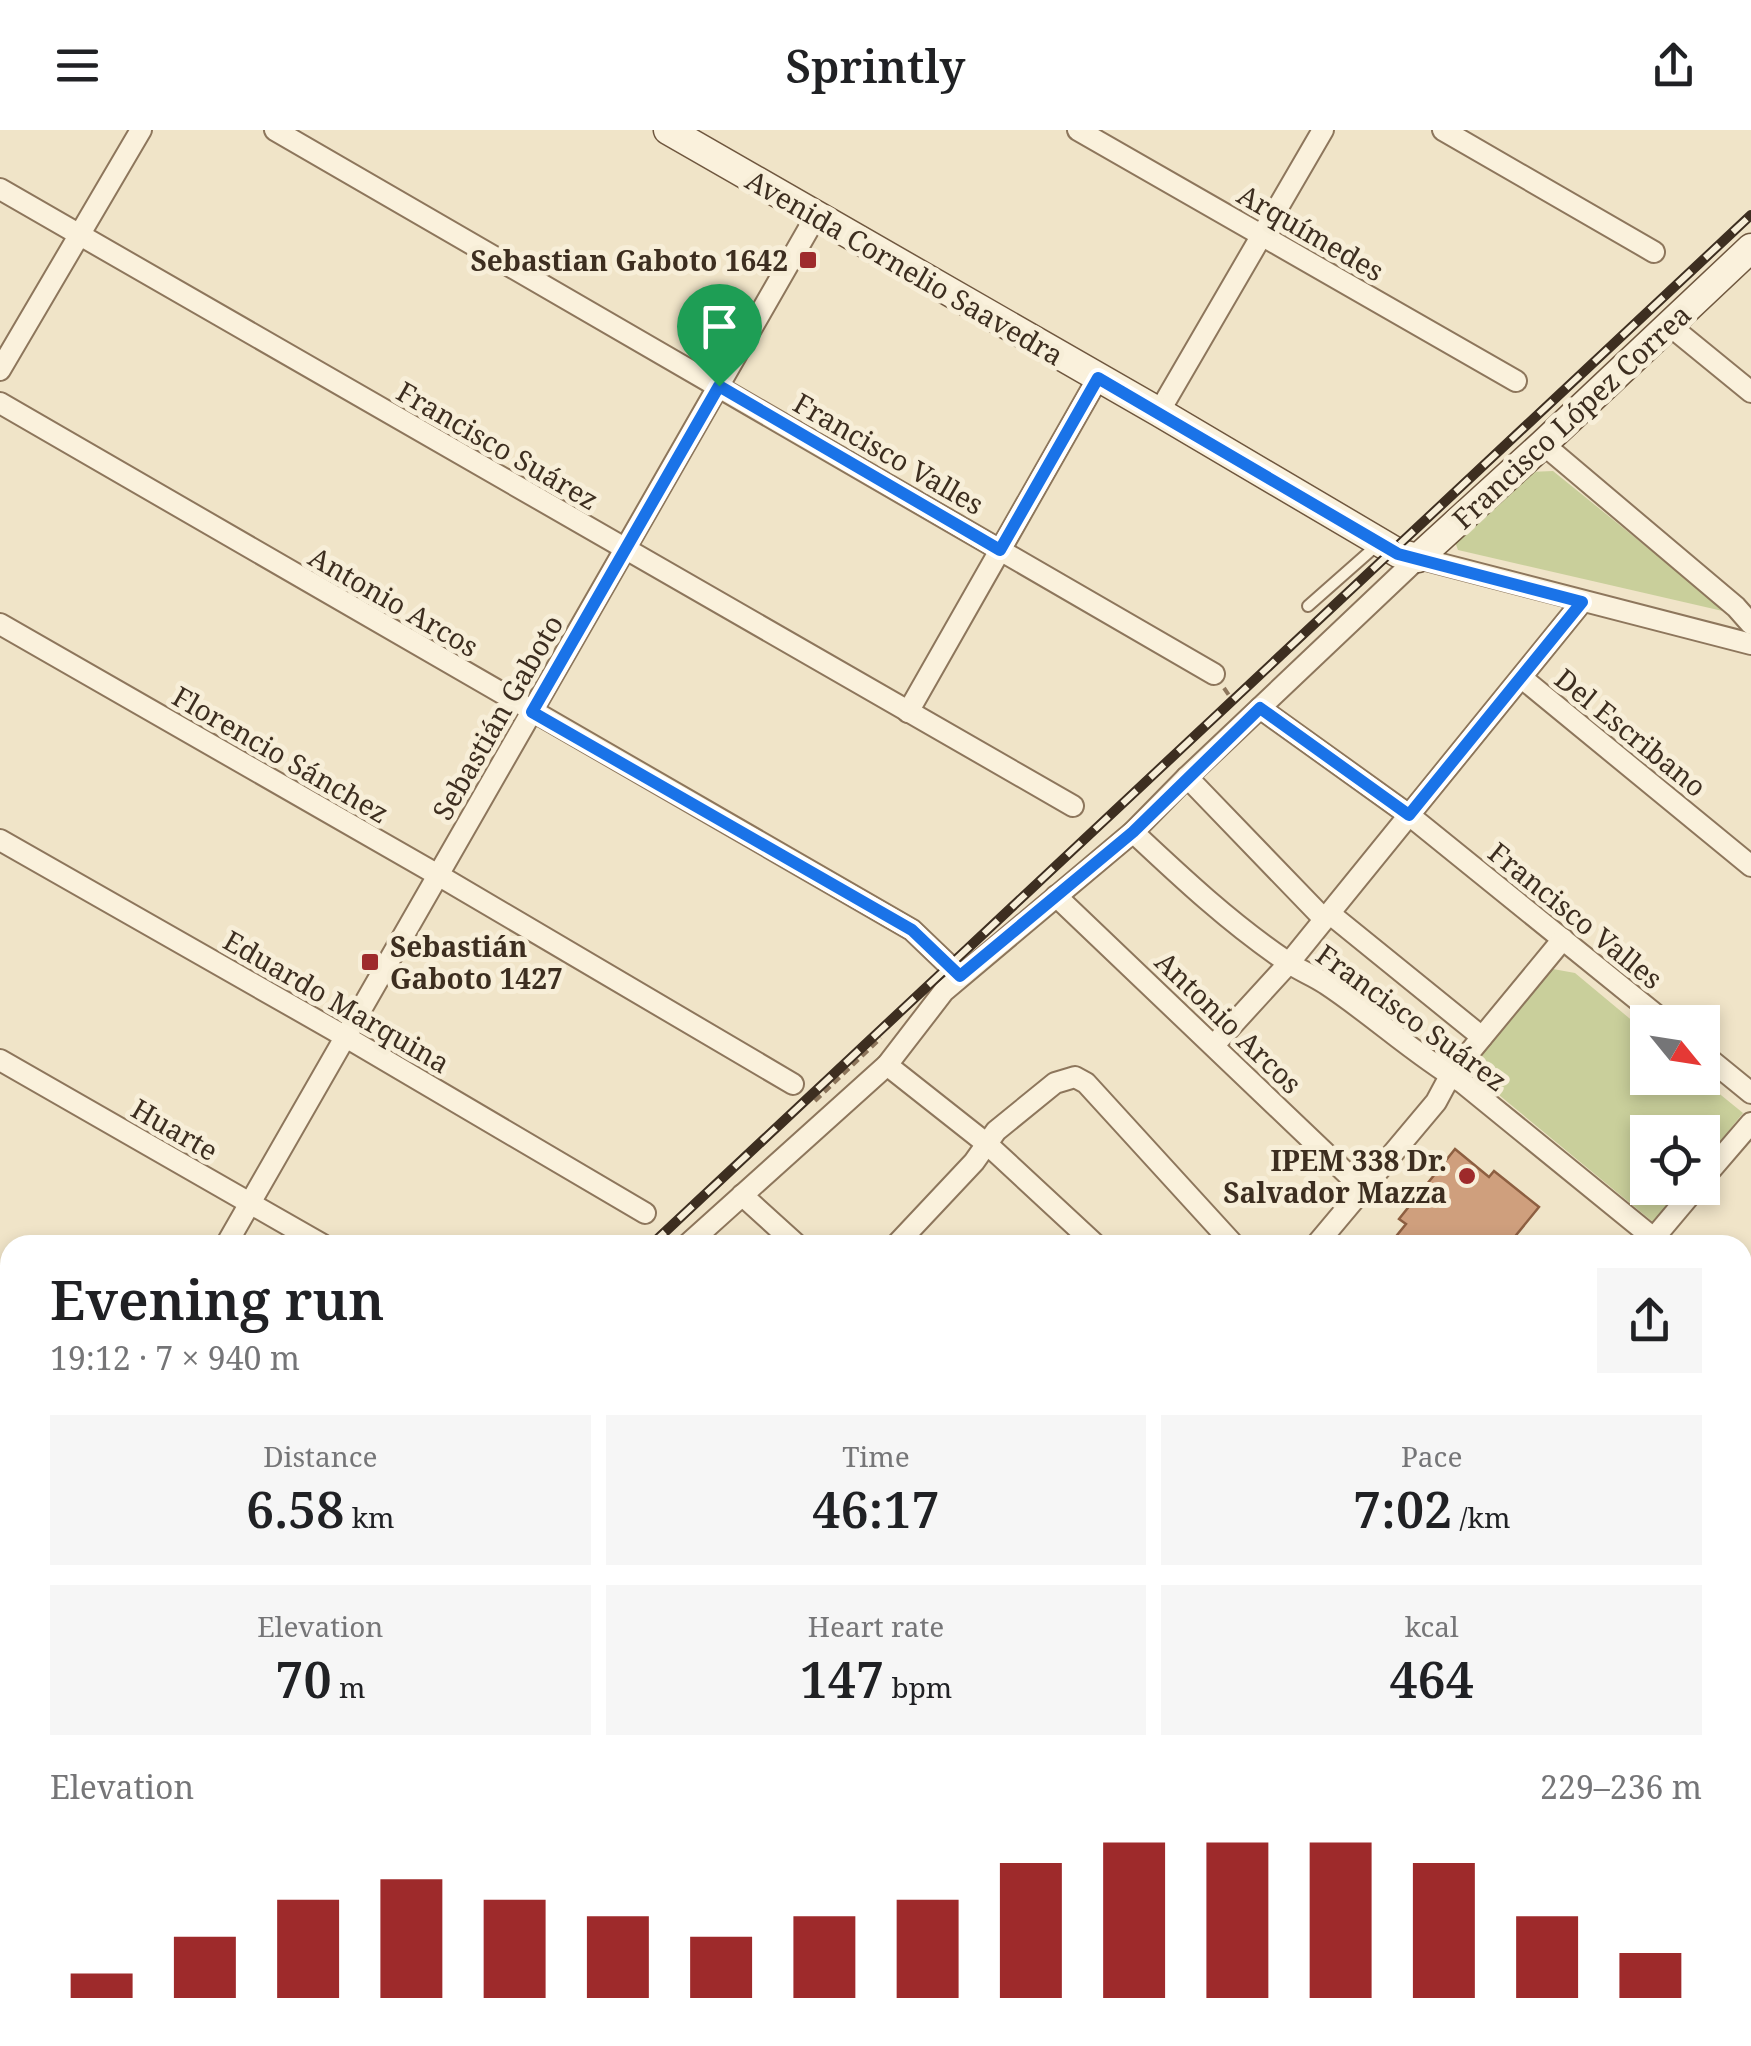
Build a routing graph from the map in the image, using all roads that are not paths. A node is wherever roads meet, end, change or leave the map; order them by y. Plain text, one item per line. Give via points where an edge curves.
1 (141, 130) edge
2 (275, 130) edge
3 (668, 130) edge
4 (1078, 130) edge
5 (1322, 130) edge
6 (1443, 130) edge
7 (0, 190) edge
8 (816, 216) junction
9 (1262, 235) junction
10 (79, 236) junction
11 (1751, 248) edge
12 (1654, 252) dead end
13 (1669, 325) junction
14 (0, 370) edge
15 (1098, 378) junction
16 (1516, 381) dead end
17 (719, 386) junction
18 (1751, 392) edge
19 (0, 404) edge
20 (1159, 412) junction
21 (1542, 444) junction
22 (1380, 542) junction
23 (625, 550) junction
24 (1000, 550) junction
25 (1418, 558) junction
26 (1582, 602) junction
27 (1308, 606) dead end
28 (0, 624) edge
29 (1751, 624) edge
30 (1751, 644) edge
31 (1214, 674) road end
32 (1522, 678) junction
33 (532, 712) junction
34 (908, 712) junction
35 (1253, 714) junction
36 (1188, 777) junction
37 (1073, 806) dead end
38 (1409, 815) junction
39 (1133, 832) junction
40 (0, 840) edge
41 (1751, 866) edge
42 (438, 876) junction
43 (1056, 896) junction
44 (1327, 916) junction
45 (1563, 939) junction
46 (1289, 964) junction
47 (960, 976) junction
48 (1644, 1005) edge
49 (1482, 1037) junction
50 (346, 1038) junction
51 (1214, 1046) junction
52 (0, 1060) edge
53 (887, 1065) junction
54 (1720, 1068) edge
55 (1450, 1076) junction
56 (792, 1084) dead end
57 (1751, 1093) edge
58 (1751, 1123) edge
59 (987, 1144) junction
60 (1720, 1159) edge
61 (1362, 1189) junction
62 (742, 1195) junction
63 (250, 1204) junction
64 (1683, 1205) edge
65 (645, 1212) dead end
66 (232, 1235) edge
67 (305, 1235) edge
68 (698, 1235) edge
69 (786, 1235) edge
70 (905, 1235) edge
71 (1085, 1235) edge
72 (1225, 1235) edge
73 (1324, 1235) edge
74 (1644, 1235) edge
75 (1660, 1235) edge

1 - 10 street
2 - 17 street, Francisco Valles
3 - 8 main road, Avenida Cornelio Saavedra
4 - 9 street, Arquímedes
5 - 9 street
6 - 12 street
7 - 10 street, Francisco Suárez
8 - 15 main road, Avenida Cornelio Saavedra
8 - 17 street, Sebastián Gaboto
9 - 16 street, Arquímedes
9 - 20 street
10 - 14 street
10 - 23 street, Francisco Suárez
11 - 13 main road, Francisco López Correa
13 - 18 street
13 - 21 main road, Francisco López Correa
15 - 20 main road, Avenida Cornelio Saavedra
15 - 24 street
17 - 23 street, Sebastián Gaboto
17 - 24 street, Francisco Valles
19 - 33 street, Antonio Arcos
20 - 22 main road, Avenida Cornelio Saavedra
21 - 25 main road, Francisco López Correa
21 - 29 street
22 - 25 main road, Avenida Cornelio Saavedra
22 - 27 lane
23 - 33 street, Sebastián Gaboto
23 - 34 street, Francisco Suárez
24 - 31 street, Francisco Valles
24 - 34 street
25 - 26 street, Avenida Cornelio Saavedra
25 - 35 street, Francisco López Correa
26 - 30 street, Avenida Cornelio Saavedra
26 - 32 street
28 - 42 street, Florencio Sánchez
32 - 38 street
32 - 41 street, Del Escribano
33 - 42 street, Sebastián Gaboto
33 - 47 street, Antonio Arcos via 912,930
34 - 37 street, Francisco Suárez
35 - 36 street, Francisco López Correa
35 - 38 street, Francisco Valles
36 - 39 street, Francisco López Correa
36 - 44 street
38 - 44 street
38 - 45 street, Francisco Valles
39 - 43 street, Francisco López Correa
39 - 46 street, Francisco Suárez
40 - 50 street, Eduardo Marquina
42 - 50 street, Sebastián Gaboto
42 - 56 street, Florencio Sánchez
43 - 47 street, Francisco López Correa
43 - 51 street, Antonio Arcos
44 - 46 street
44 - 49 street
45 - 48 street, Francisco Valles
45 - 49 street
46 - 51 street
46 - 55 street, Francisco Suárez
47 - 53 street, Francisco López Correa
49 - 55 street
50 - 63 street, Sebastián Gaboto
50 - 65 street, Eduardo Marquina
51 - 61 street, Antonio Arcos
52 - 63 street, Huarte
53 - 59 street
53 - 62 street, Francisco López Correa
54 - 57 street
55 - 61 street
55 - 74 street, Francisco Suárez
58 - 60 street
59 - 70 street
59 - 71 street
59 - 72 street via 1055,1083 1082,1079
61 - 73 street
62 - 68 street, Francisco López Correa
62 - 69 street
63 - 66 street, Sebastián Gaboto
63 - 67 street, Huarte
64 - 75 street

